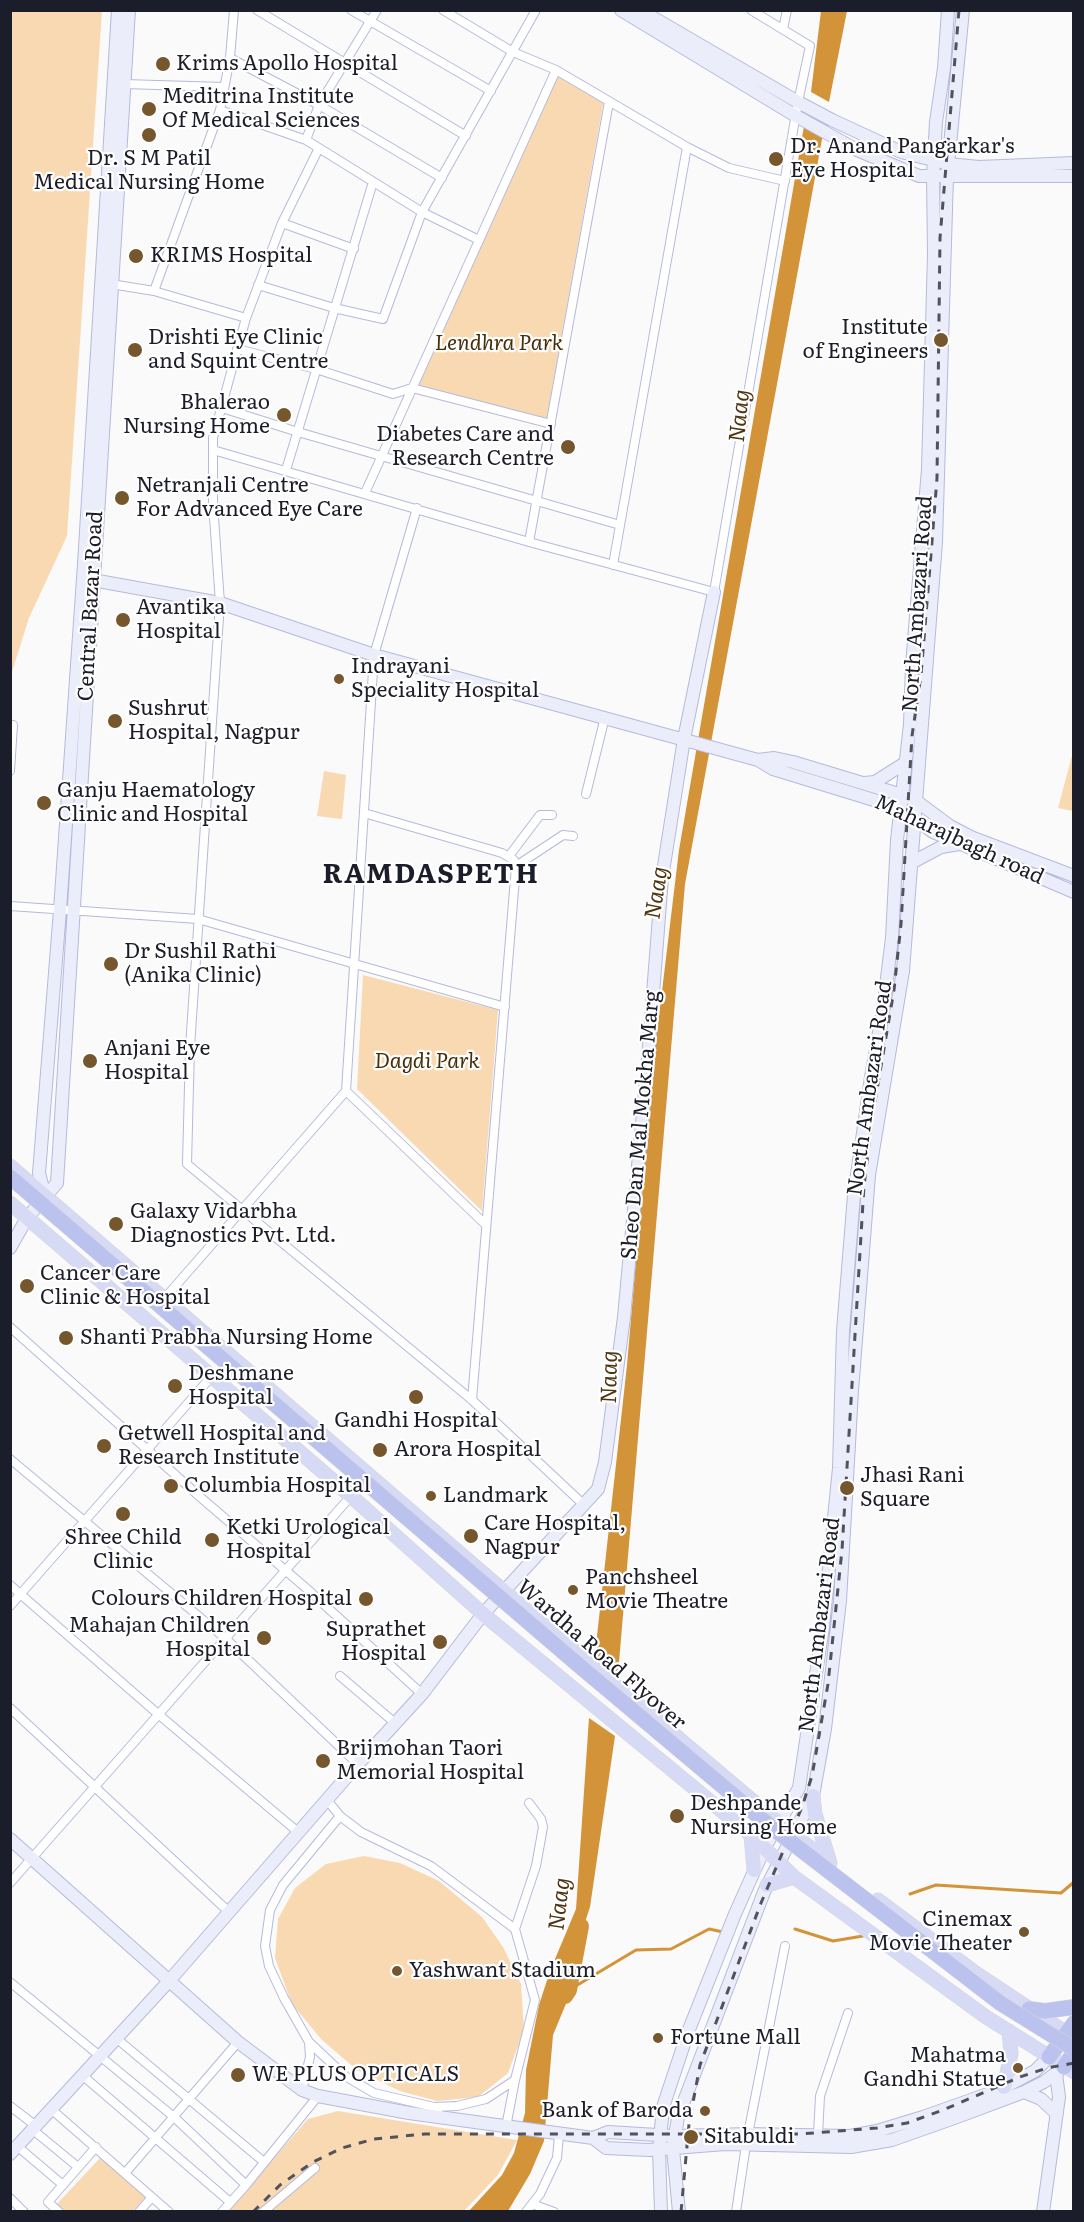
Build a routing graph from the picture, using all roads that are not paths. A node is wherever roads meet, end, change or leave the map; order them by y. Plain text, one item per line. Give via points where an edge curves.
1 (118, 10) edge
2 (129, 10) edge
3 (234, 10) edge
4 (257, 10) edge
5 (351, 10) edge
6 (377, 10) edge
7 (443, 10) edge
8 (536, 10) edge
9 (621, 10) edge
10 (640, 10) edge
11 (751, 10) edge
12 (787, 10) edge
13 (948, 10) edge
14 (963, 10) edge
15 (658, 15) edge
16 (369, 22) junction
17 (947, 24) junction
18 (962, 25) junction
19 (783, 29) junction
20 (513, 52) junction
21 (230, 58) junction
22 (345, 63) junction
23 (556, 70) junction
24 (124, 84) junction
25 (224, 87) junction
26 (491, 92) junction
27 (609, 102) junction
28 (798, 102) junction
29 (319, 105) junction
30 (220, 110) junction
31 (796, 116) junction
32 (466, 136) junction
33 (306, 140) junction
34 (687, 147) junction
35 (319, 148) junction
36 (934, 161) junction
37 (1074, 163) edge
38 (948, 170) junction
39 (933, 176) junction
40 (1074, 176) edge
41 (442, 178) junction
42 (785, 181) junction
43 (373, 182) junction
44 (422, 212) junction
45 (282, 223) junction
46 (479, 240) junction
47 (354, 249) junction
48 (111, 285) junction
49 (258, 285) junction
50 (154, 291) junction
51 (334, 308) junction
52 (246, 318) junction
53 (237, 349) junction
54 (316, 369) junction
55 (412, 388) junction
56 (222, 408) junction
57 (551, 424) junction
58 (298, 432) junction
59 (213, 450) junction
60 (382, 455) junction
61 (286, 470) junction
62 (365, 493) junction
63 (537, 501) junction
64 (417, 508) junction
65 (620, 525) junction
66 (529, 542) junction
67 (613, 565) junction
68 (88, 579) junction
69 (714, 592) junction
70 (220, 603) junction
71 (374, 655) junction
72 (605, 717) junction
73 (14, 725) dead end
74 (684, 739) junction
75 (758, 760) junction
76 (905, 763) junction
77 (10, 771) edge
78 (863, 783) junction
79 (586, 794) dead end
80 (902, 795) junction
81 (915, 800) junction
82 (900, 808) junction
83 (364, 813) junction
84 (552, 815) dead end
85 (914, 818) junction
86 (573, 836) dead end
87 (960, 844) junction
88 (509, 856) junction
89 (911, 863) junction
90 (516, 866) junction
91 (1074, 876) edge
92 (1074, 892) edge
93 (10, 906) edge
94 (60, 910) junction
95 (74, 910) junction
96 (198, 919) junction
97 (354, 963) junction
98 (505, 1007) junction
99 (346, 1091) junction
100 (10, 1166) edge
101 (10, 1177) edge
102 (10, 1187) edge
103 (45, 1196) junction
104 (10, 1203) edge
105 (241, 1209) junction
106 (27, 1218) junction
107 (486, 1226) junction
108 (10, 1248) edge
109 (164, 1299) junction
110 (10, 1327) edge
111 (211, 1377) junction
112 (472, 1400) junction
113 (148, 1450) junction
114 (10, 1459) edge
115 (351, 1496) junction
116 (583, 1504) junction
117 (85, 1522) junction
118 (286, 1570) junction
119 (10, 1585) edge
120 (504, 1591) junction
121 (21, 1594) junction
122 (825, 1600) junction
123 (840, 1601) junction
124 (10, 1606) edge
125 (483, 1614) junction
126 (226, 1639) junction
127 (340, 1676) dead end
128 (422, 1694) junction
129 (10, 1708) edge
130 (158, 1714) junction
131 (396, 1723) junction
132 (358, 1764) junction
133 (95, 1788) junction
134 (813, 1796) junction
135 (327, 1800) junction
136 (530, 1803) dead end
137 (340, 1816) junction
138 (778, 1822) junction
139 (298, 1832) junction
140 (751, 1835) junction
141 (795, 1835) junction
142 (10, 1839) edge
143 (765, 1847) junction
144 (32, 1858) junction
145 (780, 1862) junction
146 (830, 1863) junction
147 (754, 1870) junction
148 (794, 1877) junction
149 (10, 1883) edge
150 (767, 1885) junction
151 (229, 1912) junction
152 (515, 1929) junction
153 (785, 1946) dead end
154 (169, 1981) junction
155 (10, 1982) edge
156 (1074, 2007) edge
157 (1029, 2009) junction
158 (849, 2013) dead end
159 (1009, 2031) junction
160 (1071, 2032) edge
161 (116, 2038) junction
162 (238, 2042) junction
163 (309, 2042) junction
164 (1074, 2050) edge
165 (100, 2055) junction
166 (1062, 2066) edge
167 (82, 2075) junction
168 (515, 2080) junction
169 (1004, 2087) junction
170 (302, 2090) junction
171 (1024, 2091) junction
172 (318, 2096) junction
173 (189, 2099) junction
174 (10, 2106) edge
175 (434, 2107) junction
176 (51, 2109) junction
177 (1057, 2114) junction
178 (174, 2117) junction
179 (450, 2119) junction
180 (34, 2128) junction
181 (509, 2128) junction
182 (553, 2134) junction
183 (818, 2135) junction
184 (659, 2136) junction
185 (593, 2138) junction
186 (155, 2139) junction
187 (747, 2139) junction
188 (674, 2143) junction
189 (96, 2147) junction
190 (14, 2150) edge
191 (658, 2150) junction
192 (264, 2162) junction
193 (78, 2167) junction
194 (315, 2168) dead end
195 (126, 2172) junction
196 (63, 2185) junction
197 (246, 2185) junction
198 (152, 2197) junction
199 (10, 2198) edge
200 (230, 2202) junction
201 (529, 2208) edge
202 (24, 2211) edge
203 (59, 2211) edge
204 (139, 2211) edge
205 (169, 2211) edge
206 (222, 2211) edge
207 (263, 2211) edge
208 (554, 2211) edge
209 (661, 2211) edge
210 (679, 2211) edge
211 (736, 2211) edge
212 (1044, 2211) edge

1 - 68 main road, Central Bazar Road
2 - 24 main road, Central Bazar Road
3 - 21 street
4 - 22 street
5 - 16 street
6 - 16 street
7 - 20 street
8 - 20 street
9 - 31 main road
10 - 15 main road
11 - 19 street
12 - 19 street
13 - 17 main road, North Ambazari Road
14 - 18 main road, North Ambazari Road
15 - 28 main road
16 - 22 street
16 - 26 street
17 - 18 main road
17 - 36 main road, North Ambazari Road
18 - 38 main road, North Ambazari Road
19 - 28 street via 810,46
20 - 23 street
20 - 26 street
21 - 25 street
21 - 29 street
22 - 29 street
22 - 32 street
23 - 27 street
23 - 46 street
24 - 25 street
24 - 48 main road, Central Bazar Road
25 - 30 street
26 - 32 street
27 - 34 street
27 - 57 street
28 - 31 street
28 - 36 main road via 901,152
29 - 33 street
29 - 41 street
30 - 33 street
30 - 50 street
31 - 39 main road via 892,166 919,176
31 - 42 street
32 - 41 street
33 - 35 street
34 - 42 street via 729,168
34 - 65 street
35 - 43 street
35 - 45 street
36 - 38 main road
36 - 39 main road, North Ambazari Road
37 - 38 main road
38 - 39 main road
38 - 40 main road
38 - 81 main road, North Ambazari Road via 936,542
39 - 76 main road, North Ambazari Road via 928,468
41 - 44 street
42 - 69 street
43 - 44 street
43 - 47 street
44 - 46 street
44 - 51 street via 383,319
45 - 47 street
45 - 49 street
46 - 55 street
47 - 51 street
48 - 50 street
48 - 68 main road, Central Bazar Road
49 - 51 street
49 - 52 street
50 - 52 street
51 - 54 street
52 - 53 street
53 - 54 street
53 - 56 street
54 - 55 street via 393,394
54 - 58 street
55 - 57 street
55 - 60 street
56 - 58 street
56 - 59 street
57 - 63 street
58 - 60 street
58 - 61 street
59 - 61 street
59 - 70 street
60 - 62 street
60 - 63 street
61 - 62 street
62 - 64 street
63 - 65 street
63 - 66 street
64 - 66 street
64 - 71 street
65 - 67 street
66 - 67 street
67 - 69 street
68 - 70 main road
68 - 94 main road, Central Bazar Road
68 - 95 main road, Central Bazar Road
69 - 74 main road, Sheo Dan Mal Mokha Marg
70 - 71 main road
70 - 96 street
71 - 72 main road
71 - 83 street
72 - 74 main road
72 - 79 street
73 - 77 street
74 - 75 main road
74 - 116 main road, Sheo Dan Mal Mokha Marg via 662,878 648,1058 606,1462 598,1489
75 - 78 main road, Maharajbagh road via 793,762
75 - 82 main road, Maharajbagh road via 772,769
76 - 78 main road via 875,782
76 - 80 main road, North Ambazari Road
78 - 80 main road, Maharajbagh road
80 - 81 main road, Maharajbagh road
80 - 82 main road, North Ambazari Road
81 - 85 main road, North Ambazari Road
81 - 91 main road, Maharajbagh road via 971,837
82 - 85 main road, Maharajbagh road
82 - 122 main road, North Ambazari Road via 892,938 854,1195 843,1331 839,1468
83 - 88 street
83 - 97 street
84 - 88 street via 540,815
85 - 87 main road, Maharajbagh road
85 - 89 main road, North Ambazari Road
86 - 90 street via 563,835
87 - 89 main road via 941,847
87 - 92 main road, Maharajbagh road
88 - 90 street
89 - 123 main road, North Ambazari Road via 903,971 869,1175
90 - 98 street
93 - 94 street
94 - 95 street
94 - 103 main road, Central Bazar Road via 39,1173
95 - 96 street
95 - 103 main road, Central Bazar Road via 57,1183
96 - 97 street
96 - 105 street via 187,1164
97 - 98 street
97 - 99 street
98 - 107 street
99 - 105 street
99 - 107 street
100 - 103 main road
101 - 164 highway, Wardha Road Flyover, bridge via 770,1826 1000,2002
102 - 166 highway, Wardha Road Flyover via 749,1821 1037,2038
103 - 106 main road, Central Bazar Road
103 - 109 main road
104 - 106 main road
105 - 109 street
105 - 112 street
106 - 108 main road, Central Bazar Road
106 - 111 main road
107 - 112 street
109 - 120 main road
110 - 113 street
111 - 113 street
111 - 115 main road
112 - 116 street
113 - 117 street
113 - 118 street
114 - 117 street
115 - 118 street
115 - 125 main road
116 - 120 main road, Sheo Dan Mal Mokha Marg
117 - 121 street
117 - 126 street
118 - 126 street
118 - 128 street
119 - 121 street
120 - 125 main road, Sheo Dan Mal Mokha Marg
120 - 138 main road
121 - 124 street
121 - 130 street
122 - 123 main road
122 - 138 main road, North Ambazari Road via 799,1787
123 - 134 main road, North Ambazari Road
125 - 128 main road, Sheo Dan Mal Mokha Marg
125 - 140 main road
126 - 130 street
126 - 132 street
127 - 131 street
128 - 131 main road, Sheo Dan Mal Mokha Marg
129 - 133 street
130 - 133 street
130 - 139 street
131 - 132 main road, Sheo Dan Mal Mokha Marg
132 - 135 main road, Sheo Dan Mal Mokha Marg
133 - 144 street
133 - 151 street
134 - 141 main road, North Ambazari Road
134 - 146 main road
135 - 137 street
135 - 139 main road, Sheo Dan Mal Mokha Marg
136 - 152 street via 543,1827 536,1866
137 - 152 street via 361,1832 431,1866
137 - 163 street via 283,1886 270,1910 265,1946 269,1966
138 - 141 main road
138 - 143 main road, North Ambazari Road
139 - 151 main road, Sheo Dan Mal Mokha Marg
140 - 143 main road
140 - 147 main road
141 - 145 main road, North Ambazari Road
141 - 146 main road
142 - 144 main road
143 - 145 main road
143 - 147 main road, North Ambazari Road
144 - 149 street
144 - 154 main road
145 - 148 main road
145 - 150 main road, North Ambazari Road
146 - 157 main road
147 - 184 main road, North Ambazari Road via 688,2032 663,2107
148 - 150 main road
148 - 159 main road
150 - 188 main road, North Ambazari Road via 678,2116
151 - 154 main road, Sheo Dan Mal Mokha Marg
152 - 168 street via 535,2000
153 - 187 street
154 - 161 main road, Sheo Dan Mal Mokha Marg
154 - 162 main road
155 - 165 street
156 - 157 highway
157 - 160 main road
158 - 183 street via 820,2096
159 - 166 main road
159 - 169 main road via 1011,2054
160 - 166 highway
161 - 165 main road, Sheo Dan Mal Mokha Marg
161 - 173 street
162 - 170 main road
162 - 173 street
163 - 170 street via 310,2057
163 - 175 street via 345,2076 374,2093
164 - 166 highway
165 - 167 main road, Sheo Dan Mal Mokha Marg
165 - 178 street
166 - 169 main road via 1035,2071
166 - 171 main road
166 - 177 main road
167 - 176 main road, Sheo Dan Mal Mokha Marg
167 - 186 street
168 - 175 street via 486,2099
168 - 181 street
169 - 183 main road via 877,2131 850,2136
170 - 172 main road
171 - 177 main road via 1041,2099
171 - 187 main road via 892,2140 851,2147
172 - 179 main road
172 - 192 street
173 - 178 street
173 - 192 street
174 - 180 street
175 - 179 street
176 - 180 main road, Sheo Dan Mal Mokha Marg
176 - 189 street
177 - 212 main road
178 - 186 street
178 - 197 street
179 - 181 main road
180 - 190 main road, Sheo Dan Mal Mokha Marg
180 - 193 street
181 - 182 main road
182 - 185 main road
182 - 201 street via 557,2158
183 - 187 main road
184 - 185 main road via 608,2132
184 - 188 main road
184 - 191 main road, North Ambazari Road
185 - 191 main road via 606,2148
186 - 195 street
186 - 200 street
187 - 188 main road
187 - 211 street
188 - 191 main road
188 - 210 main road, North Ambazari Road
189 - 193 street
189 - 195 street
190 - 196 street
191 - 209 main road, North Ambazari Road
192 - 197 street
193 - 196 street
194 - 207 street
195 - 198 street
196 - 203 street via 48,2202
197 - 200 street
198 - 204 street
198 - 205 street
199 - 202 street
200 - 206 street
201 - 208 street

